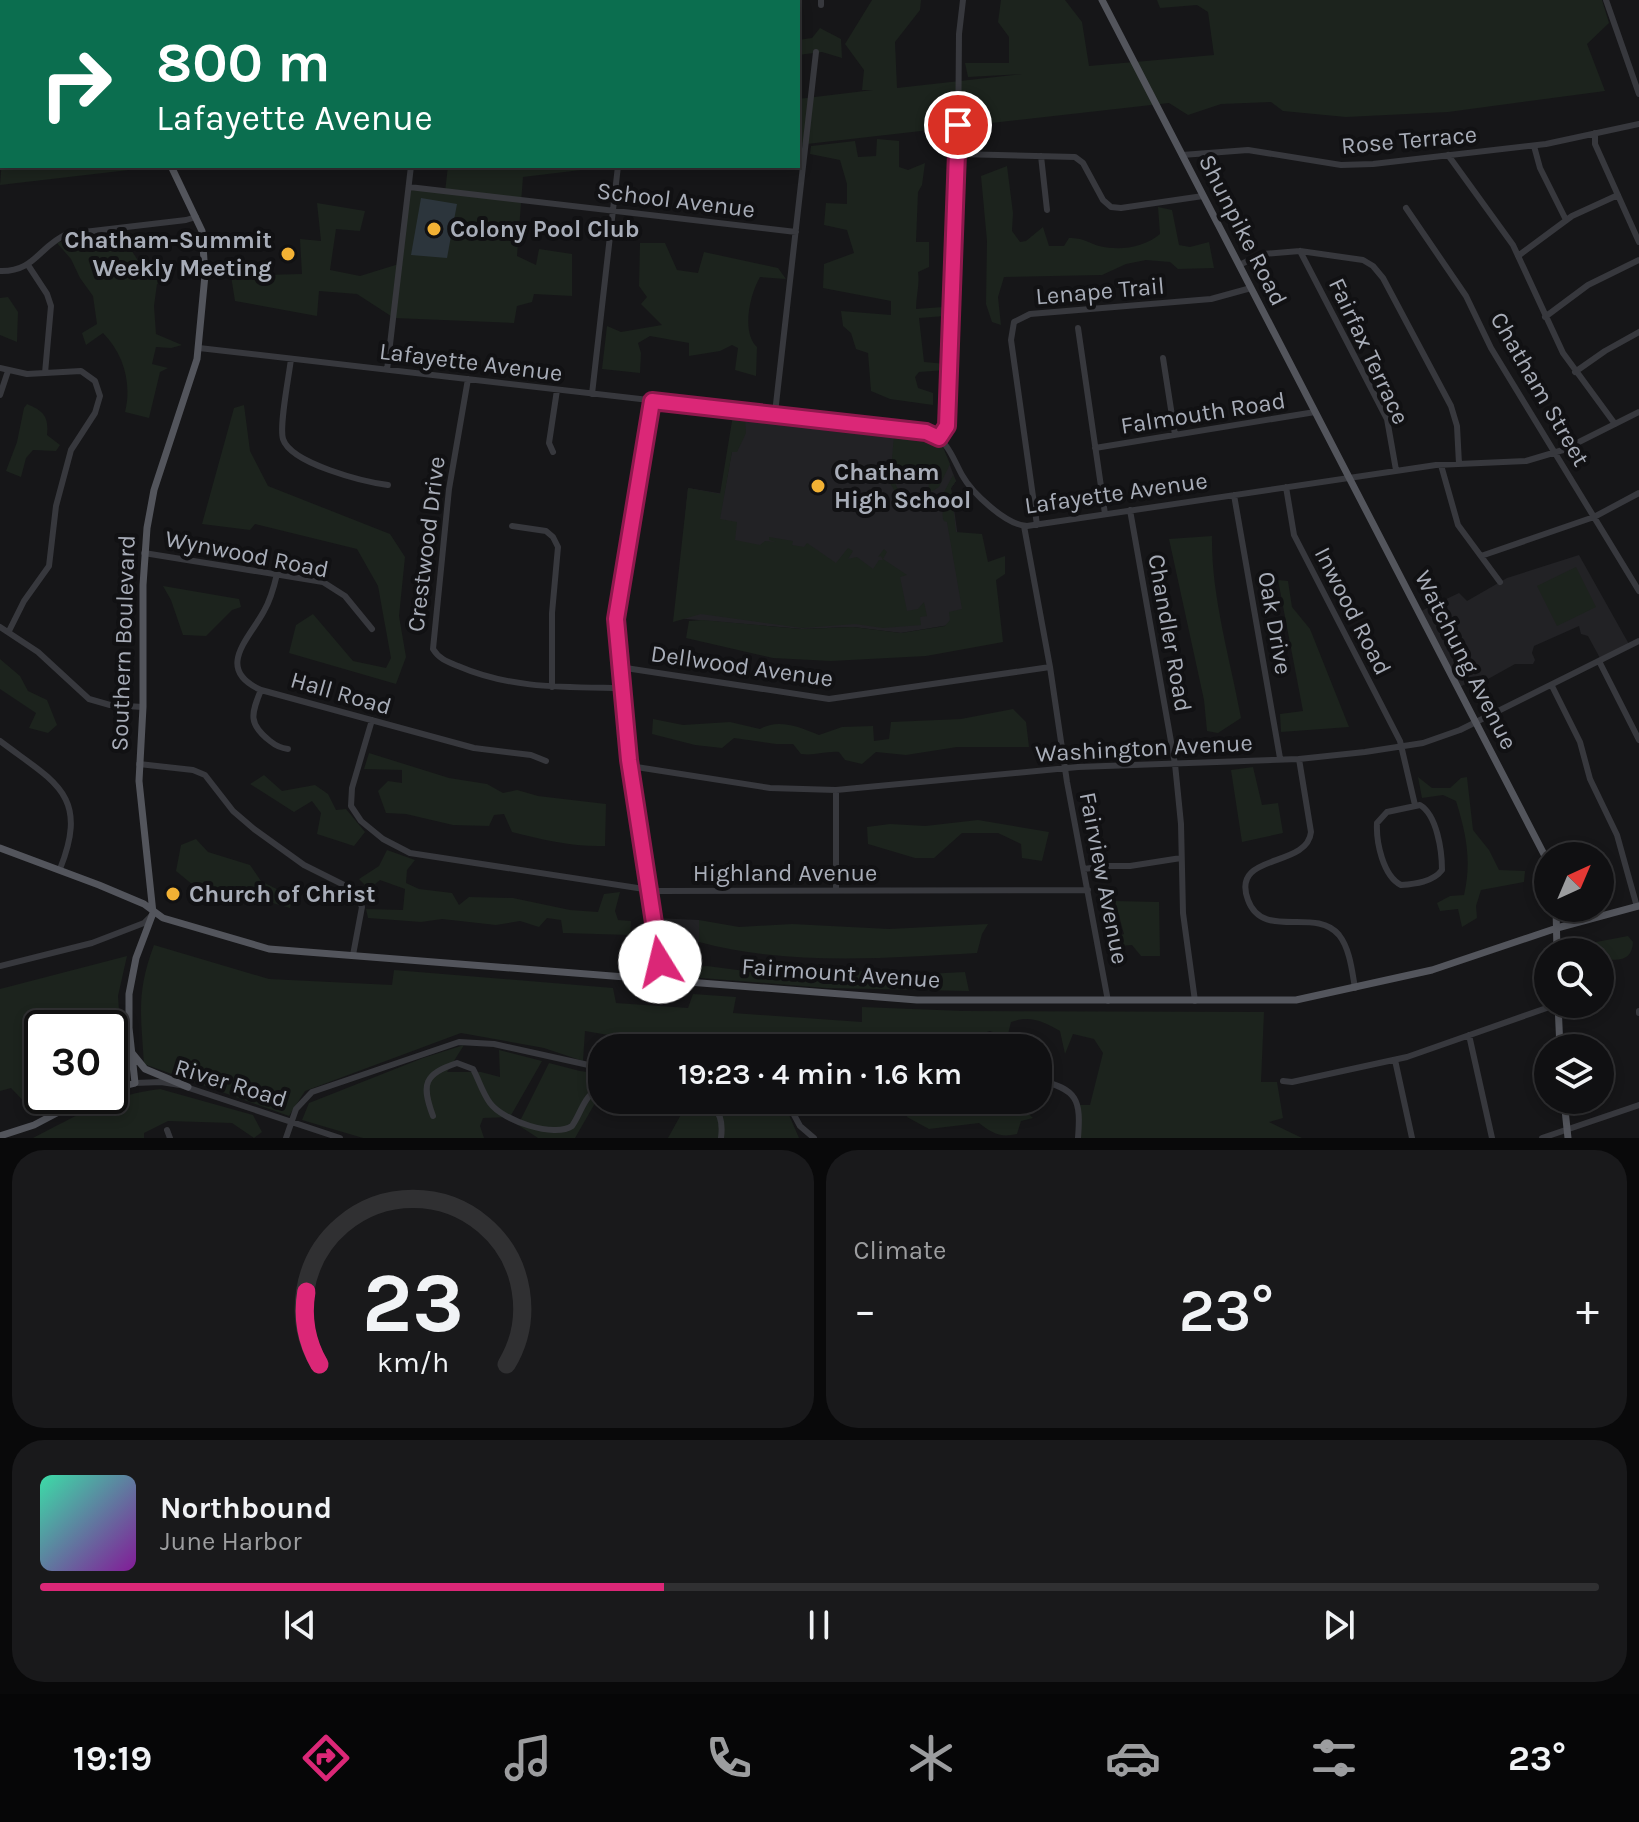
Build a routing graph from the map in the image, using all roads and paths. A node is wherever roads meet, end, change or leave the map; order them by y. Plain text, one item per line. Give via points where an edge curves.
1 (963, 0) edge
2 (1102, 0) edge
3 (1606, 0) edge
4 (816, 52) dead end
5 (1639, 94) edge
6 (1639, 124) edge
7 (1595, 133) junction
8 (1534, 146) junction
9 (958, 154) junction
10 (1182, 155) junction
11 (1448, 155) junction
12 (1041, 156) junction
13 (172, 168) edge
14 (411, 168) edge
15 (618, 168) edge
16 (409, 187) junction
17 (1618, 195) junction
18 (1203, 196) junction
19 (1406, 208) dead end
20 (613, 210) junction
21 (1047, 210) dead end
22 (196, 217) junction
23 (1566, 220) junction
24 (796, 232) junction
25 (1639, 242) edge
26 (1300, 251) junction
27 (1518, 256) junction
28 (1639, 260) edge
29 (28, 265) junction
30 (1239, 265) junction
31 (0, 271) edge
32 (1251, 288) junction
33 (1545, 317) junction
34 (1078, 328) dead end
35 (1639, 332) edge
36 (199, 348) junction
37 (1163, 358) dead end
38 (291, 359) junction
39 (4, 370) edge
40 (387, 370) junction
41 (1575, 372) junction
42 (45, 373) junction
43 (468, 379) junction
44 (557, 390) junction
45 (592, 394) junction
46 (0, 395) edge
47 (652, 401) junction
48 (1315, 412) junction
49 (1639, 412) edge
50 (775, 413) junction
51 (1615, 424) junction
52 (1175, 435) junction
53 (939, 438) junction
54 (1095, 448) junction
55 (553, 452) dead end
56 (1556, 453) junction
57 (1459, 464) junction
58 (1441, 465) junction
59 (1396, 470) junction
60 (1349, 477) junction
61 (388, 485) dead end
62 (1286, 487) junction
63 (1639, 493) edge
64 (1234, 495) junction
65 (1130, 510) junction
66 (1105, 514) junction
67 (1594, 517) junction
68 (1037, 525) junction
69 (512, 526) dead end
70 (1024, 526) junction
71 (144, 553) junction
72 (1481, 556) junction
73 (277, 574) junction
74 (1500, 582) dead end
75 (1639, 591) edge
76 (0, 627) edge
77 (372, 629) dead end
78 (9, 631) junction
79 (1639, 641) edge
80 (1599, 661) junction
81 (619, 667) junction
82 (1050, 667) junction
83 (1552, 686) junction
84 (552, 687) junction
85 (621, 688) junction
86 (261, 690) junction
87 (143, 707) junction
88 (372, 720) junction
89 (1476, 723) junction
90 (1639, 740) edge
91 (0, 741) edge
92 (1402, 747) junction
93 (288, 749) dead end
94 (1280, 758) junction
95 (1299, 759) junction
96 (546, 761) dead end
97 (139, 764) junction
98 (1175, 764) junction
99 (630, 766) junction
100 (1066, 769) junction
101 (836, 790) junction
102 (1415, 805) junction
103 (1538, 842) edge
104 (0, 848) edge
105 (1181, 858) junction
106 (60, 869) junction
107 (1084, 869) junction
108 (649, 890) junction
109 (836, 890) junction
110 (1088, 890) junction
111 (1638, 907) edge
112 (153, 913) junction
113 (1557, 922) edge
114 (1557, 928) junction
115 (1557, 938) edge
116 (353, 955) junction
117 (0, 966) edge
118 (663, 981) junction
119 (1355, 988) junction
120 (1108, 1001) junction
121 (1195, 1001) junction
122 (1534, 1012) edge
123 (1469, 1035) junction
124 (131, 1051) junction
125 (128, 1057) edge
126 (1395, 1060) junction
127 (588, 1065) edge
128 (1283, 1081) dead end
129 (135, 1083) junction
130 (128, 1085) edge
131 (1052, 1085) edge
132 (188, 1087) junction
133 (588, 1096) edge
134 (1639, 1106) edge
135 (55, 1114) edge
136 (718, 1114) edge
137 (794, 1114) edge
138 (1566, 1114) edge
139 (433, 1116) dead end
140 (292, 1122) junction
141 (1568, 1134) edge
142 (0, 1136) edge
143 (286, 1138) edge
144 (340, 1138) edge
145 (721, 1138) edge
146 (814, 1138) edge
147 (1078, 1138) edge
148 (1412, 1138) edge
149 (1492, 1138) edge
150 (1542, 1138) edge

1 - 9 street
2 - 10 main road, Shunpike Road
3 - 5 street
4 - 24 street
6 - 7 street, Rose Terrace
7 - 8 street, Rose Terrace
7 - 17 street
8 - 11 street, Rose Terrace
8 - 23 street
9 - 12 street
9 - 53 street via 947,426
10 - 11 street, Rose Terrace via 1255,150 1349,166
10 - 18 main road, Shunpike Road
11 - 27 street
12 - 18 street via 1079,159 1103,200 1116,208
12 - 21 street
13 - 22 main road, Southern Boulevard
14 - 16 street
15 - 20 street
16 - 20 street, School Avenue
16 - 40 street
17 - 23 street
17 - 25 street
18 - 30 main road, Shunpike Road
19 - 56 street, Chatham Street via 1466,296 1491,348
20 - 24 street, School Avenue
20 - 45 street
22 - 29 street via 67,234
22 - 36 main road, Southern Boulevard via 206,257
23 - 27 street
24 - 50 street
26 - 30 street via 1263,254
26 - 57 street via 1363,260 1377,270 1451,406
26 - 59 street, Fairfax Terrace via 1387,419
27 - 33 street
28 - 33 street via 1588,285
29 - 31 street
29 - 42 street via 51,306
30 - 32 main road, Shunpike Road
32 - 48 main road, Shunpike Road
32 - 68 street, Lenape Trail via 1211,299 1030,314 1014,322 1011,340
33 - 41 street
34 - 54 street
35 - 41 street
36 - 38 street, Lafayette Avenue
36 - 71 main road, Southern Boulevard via 154,490
37 - 52 street
38 - 40 street, Lafayette Avenue
38 - 61 street via 284,443 295,454 345,477
39 - 42 street
39 - 46 street
40 - 43 street, Lafayette Avenue
41 - 51 street
42 - 78 street via 86,373 97,386 100,401 71,450 56,506 49,566
43 - 44 street, Lafayette Avenue
43 - 84 street, Crestwood Drive via 450,479 433,649 441,659 490,678
44 - 45 street, Lafayette Avenue
44 - 55 street via 549,443
45 - 47 street, Lafayette Avenue
47 - 50 street, Lafayette Avenue
47 - 81 street via 617,613
48 - 52 street, Falmouth Road
48 - 60 main road, Shunpike Road
49 - 51 street, Lafayette Avenue
50 - 53 street, Lafayette Avenue
51 - 56 street, Lafayette Avenue
52 - 54 street, Falmouth Road
53 - 70 street, Lafayette Avenue via 973,490 1007,520
54 - 66 street
56 - 57 street, Lafayette Avenue via 1526,461
56 - 67 street, Chatham Street
57 - 58 street, Lafayette Avenue
58 - 59 street, Lafayette Avenue
58 - 72 street via 1455,518
59 - 60 street, Lafayette Avenue
60 - 62 street, Lafayette Avenue
60 - 89 main road, Watchung Avenue
62 - 64 street, Lafayette Avenue
62 - 92 street, Inwood Road via 1294,535
63 - 67 street
64 - 65 street, Lafayette Avenue
64 - 94 street, Oak Drive
65 - 66 street, Lafayette Avenue
65 - 98 street, Chandler Road
66 - 68 street, Lafayette Avenue
67 - 72 street
67 - 75 street, Chatham Street
68 - 70 street, Lafayette Avenue
69 - 84 street via 546,531 558,547
70 - 82 street, Fairview Avenue
71 - 73 street, Wynwood Road
71 - 87 main road, Southern Boulevard
72 - 74 street
73 - 77 street, Wynwood Road via 336,588
73 - 86 street, Hall Road via 266,608 237,656 240,675
76 - 78 street
78 - 87 street via 89,699
79 - 80 street, Washington Avenue
80 - 83 street, Washington Avenue
80 - 90 street
81 - 82 street, Dellwood Avenue via 829,699
81 - 85 street
82 - 100 street, Fairview Avenue
83 - 89 street, Washington Avenue
83 - 111 street via 1617,835
84 - 85 street
85 - 99 street
86 - 88 street, Hall Road
86 - 93 street via 254,723 268,739
87 - 97 main road, Southern Boulevard
88 - 96 street, Hall Road
88 - 108 street, Highland Avenue via 351,806 361,821 397,848
89 - 92 street, Washington Avenue
89 - 103 main road, Watchung Avenue
91 - 106 street via 51,779 65,797 73,824
92 - 95 street, Washington Avenue
92 - 102 street, Inwood Road
94 - 95 street, Washington Avenue
94 - 98 street, Washington Avenue
95 - 119 street via 1309,841 1297,853 1257,867 1247,883 1248,899 1265,919 1329,926 1343,941
97 - 112 main road, Southern Boulevard
97 - 116 street via 205,775 254,829 304,865 354,890 362,907
98 - 100 street, Washington Avenue
98 - 105 street, Chandler Road
99 - 101 street, Washington Avenue via 770,788
99 - 108 street
100 - 101 street, Washington Avenue
100 - 107 street, Fairview Avenue
101 - 109 street
102 - 102 street via 1427,809 1432,818 1442,870 1427,880 1401,885 1389,875 1377,823 1387,812
104 - 106 main road, Fairmount Avenue
105 - 107 street
105 - 121 street, Chandler Road
106 - 112 main road, Fairmount Avenue via 144,904
107 - 110 street, Fairview Avenue
108 - 109 street, Highland Avenue
108 - 118 street
109 - 110 street, Highland Avenue
110 - 120 street, Fairview Avenue
111 - 114 main road, Fairmount Avenue
112 - 116 main road, Fairmount Avenue via 269,949
112 - 117 street via 144,923 92,943
112 - 124 main road, Southern Boulevard via 131,979
113 - 114 main road
114 - 115 main road
114 - 119 main road, Fairmount Avenue via 1446,967
116 - 118 main road, Fairmount Avenue
118 - 120 main road, Fairmount Avenue via 917,1000
119 - 121 main road, Fairmount Avenue via 1296,1000
120 - 121 main road, Fairmount Avenue
122 - 123 street
123 - 126 street
123 - 149 street
124 - 125 main road
124 - 129 main road, Southern Boulevard
124 - 132 main road via 145,1069
126 - 128 street
126 - 148 street
127 - 140 street via 494,1044 459,1042 312,1092 301,1101
129 - 130 main road, River Road
129 - 132 street, River Road
131 - 147 street via 1077,1099
132 - 140 street, River Road
133 - 139 street via 571,1128 548,1136 501,1114 473,1069 457,1063 430,1076 427,1101
134 - 141 street
135 - 142 main road
136 - 145 street
137 - 146 street
138 - 141 main road
140 - 143 street
140 - 144 street, River Road
141 - 150 street

